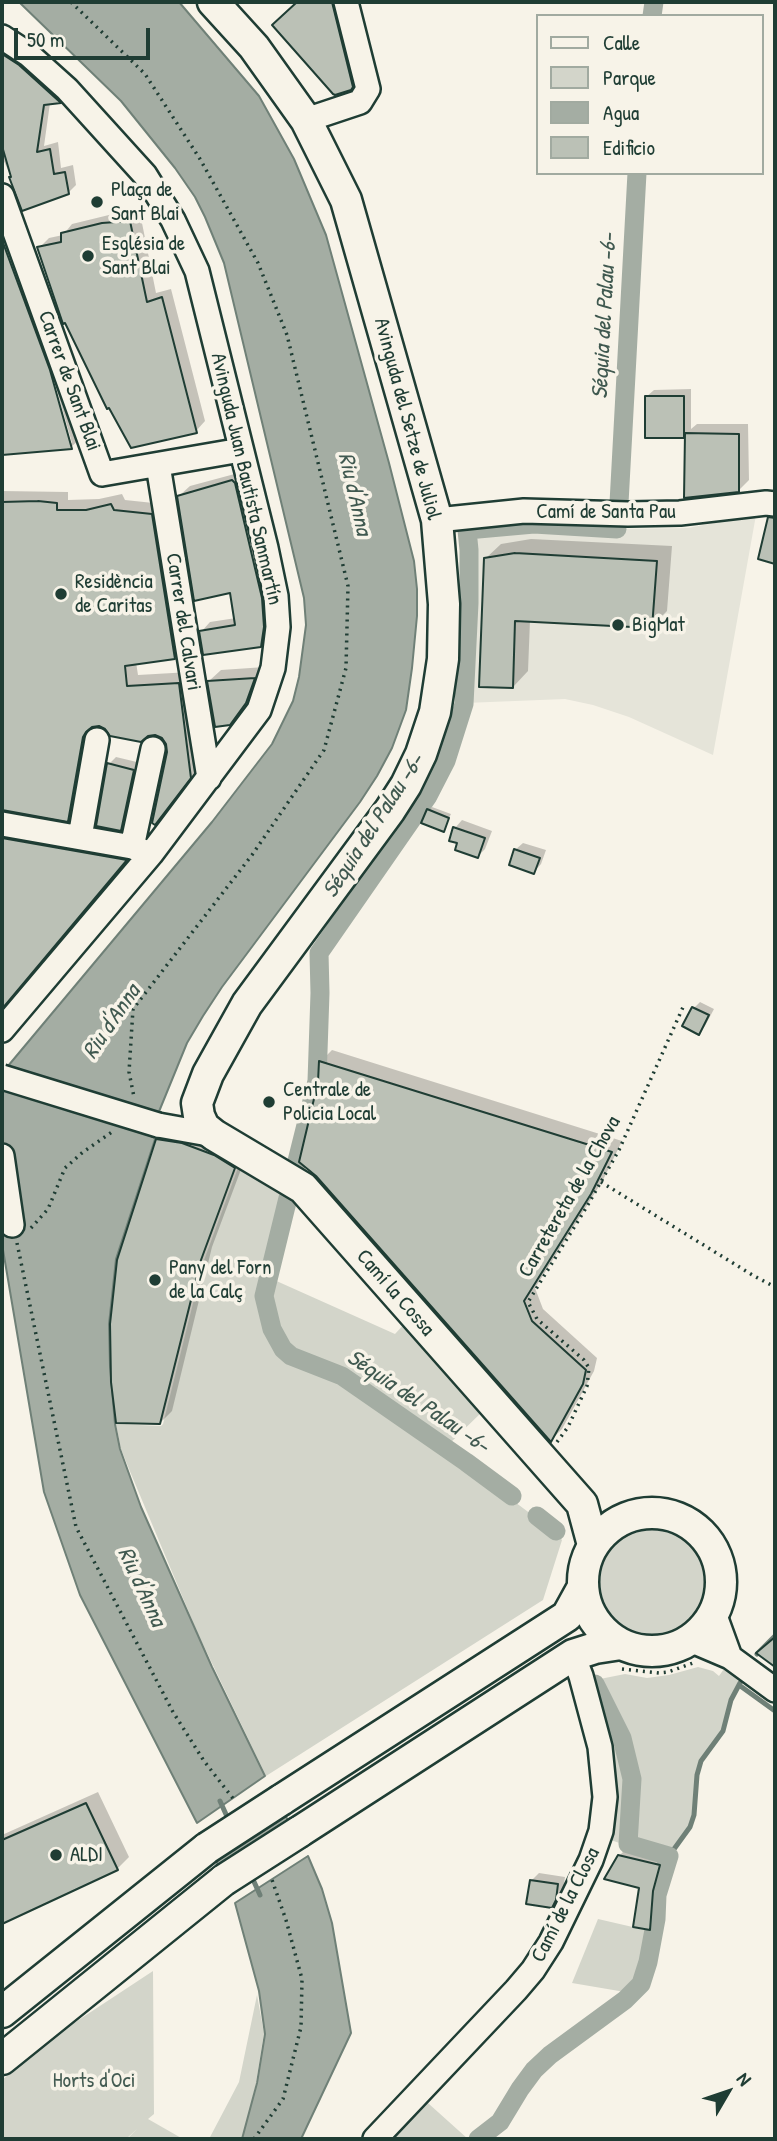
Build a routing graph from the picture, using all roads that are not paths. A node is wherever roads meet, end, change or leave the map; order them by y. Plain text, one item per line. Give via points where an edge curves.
1 (213, 2) edge
2 (346, 2) edge
3 (2, 37) edge
4 (306, 120) junction
5 (2, 197) edge
6 (11, 245) edge
7 (241, 450) junction
8 (158, 465) junction
9 (775, 504) edge
10 (437, 520) junction
11 (97, 740) dead end
12 (153, 749) dead end
13 (209, 778) junction
14 (2, 824) edge
15 (80, 838) junction
16 (141, 850) junction
17 (2, 1030) edge
18 (2, 1077) edge
19 (197, 1103) junction
20 (162, 1125) junction
21 (214, 1135) junction
22 (2, 1156) edge
23 (14, 1231) road end
24 (582, 1504) junction
25 (622, 1520) junction
26 (593, 1545) junction
27 (583, 1587) junction
28 (714, 1612) junction
29 (694, 1651) junction
30 (573, 1655) junction
31 (620, 1657) junction
32 (730, 1657) junction
33 (775, 1690) edge
34 (2, 2012) edge
35 (2, 2059) edge
36 (375, 2139) edge

1 - 4 main road, Avinguda del Setze de Juliol via 254,47
2 - 4 street via 368,89 360,102
3 - 7 street, Avinguda Juan Bautista Sanmartín via 67,89 145,175 173,220 197,271
4 - 10 main road, Avinguda del Setze de Juliol via 346,200
5 - 6 street, Carrer de Sant Blai
6 - 8 street, Carrer de Sant Blai via 102,474
7 - 8 street, Carrer de Sant Blai
7 - 13 street, Avinguda Juan Bautista Sanmartín via 266,548 278,627 273,668 260,710
8 - 13 street, Carrer del Calvari
9 - 10 street, Camí de Santa Pau via 680,513 524,511
10 - 19 main road, Avinguda del Setze de Juliol via 443,659 435,712 421,754 390,810 247,1004
11 - 15 street
12 - 16 street
13 - 16 street, Avinguda Juan Bautista Sanmartín
14 - 15 street
15 - 16 street
16 - 17 street, Avinguda Juan Bautista Sanmartín
18 - 20 street, bridge
19 - 20 street
19 - 21 main road, Camí la Cossa via 204,1127
20 - 21 street
21 - 24 main road, Camí la Cossa via 303,1188
22 - 23 street
24 - 25 main road, Camí la Cossa
24 - 26 main road, Camí la Cossa
25 - 26 main road
25 - 28 main road via 640,1514 677,1518 707,1541 720,1576
26 - 27 main road
27 - 31 main road via 594,1621
27 - 34 main road, bridge via 567,1616 207,1848
28 - 29 main road
28 - 32 street
29 - 31 main road via 638,1650
29 - 32 street
30 - 31 main road via 595,1648
30 - 35 main road, bridge via 224,1880
30 - 36 street, Camí de la Closa via 600,1747 606,1797 591,1860 533,1970
32 - 33 street

